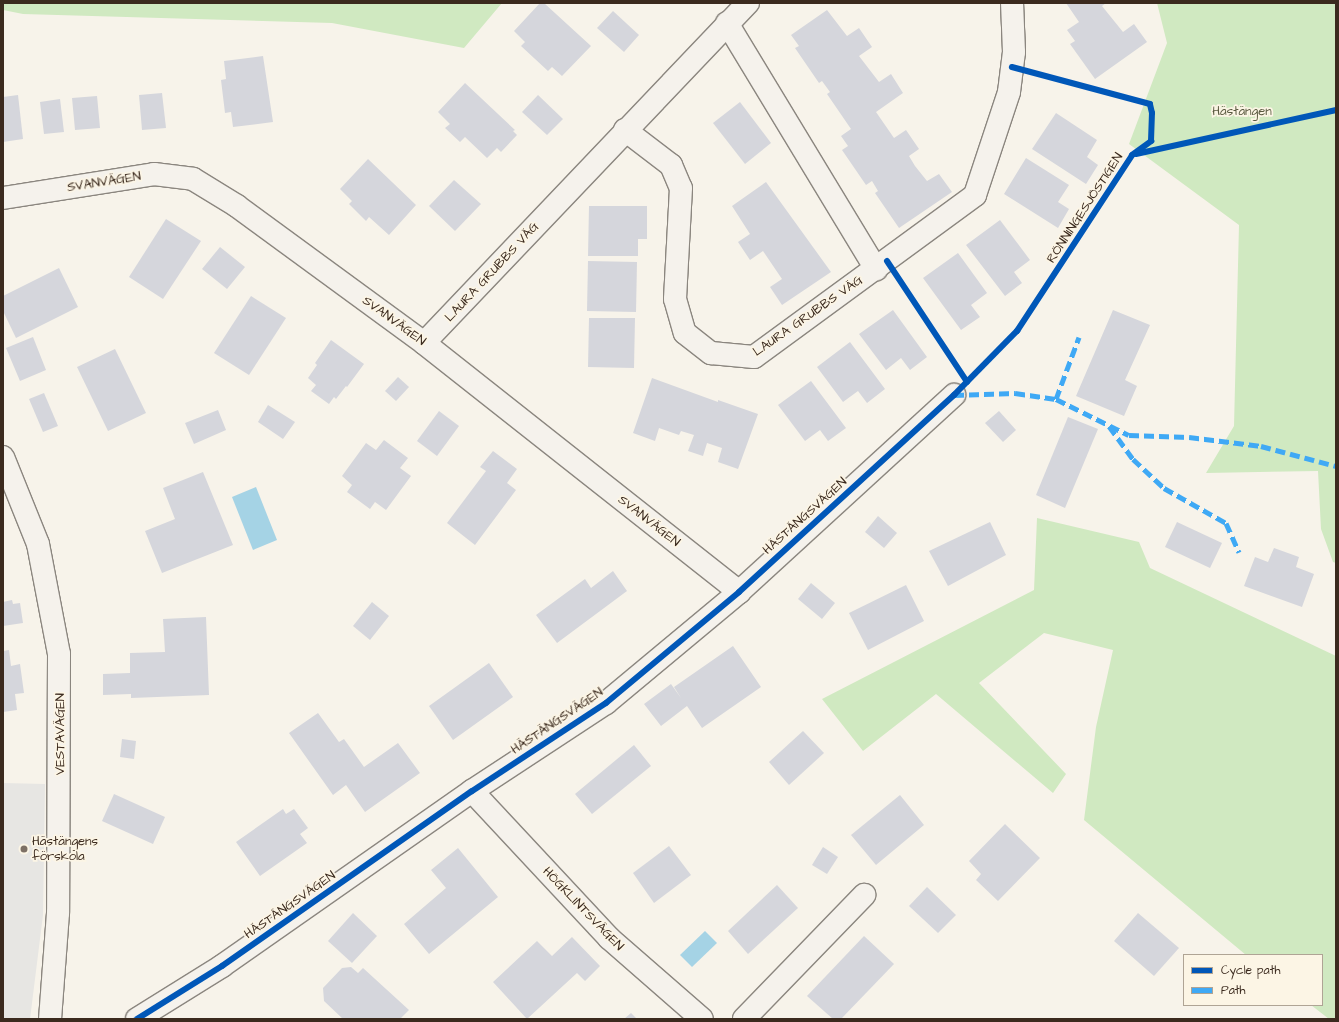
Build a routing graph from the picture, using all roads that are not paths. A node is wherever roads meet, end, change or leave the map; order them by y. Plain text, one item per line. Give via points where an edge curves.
1 (748, 3) edge
2 (1012, 3) edge
3 (727, 23) junction
4 (625, 130) junction
5 (3, 198) edge
6 (876, 269) junction
7 (424, 343) junction
8 (954, 395) dead end
9 (3, 457) edge
10 (739, 592) junction
11 (472, 791) junction
12 (864, 895) dead end
13 (50, 1019) edge
14 (137, 1019) edge
15 (702, 1019) edge
16 (744, 1019) edge

1 - 3 street, LAURA GRUBBS VÄG
2 - 6 street, LAURA GRUBBS VÄG via 1014,52 1009,92 975,195
3 - 4 street, LAURA GRUBBS VÄG
3 - 6 street, LAURA GRUBBS VÄG
4 - 6 street, LAURA GRUBBS VÄG via 670,165 681,188 675,298 685,333 711,354 754,357
4 - 7 street, LAURA GRUBBS VÄG
5 - 7 street, SVANVÄGEN via 154,174 193,179 238,206
7 - 10 street, SVANVÄGEN
8 - 10 street, HÄSTÄNGSVÄGEN
9 - 13 street, VESTAVÄGEN via 38,544 59,654 58,913
10 - 11 street, HÄSTÄNGSVÄGEN via 606,703
11 - 14 street, HÄSTÄNGSVÄGEN via 222,966
11 - 15 street, HÖGKLINTSVÄGEN via 609,938
12 - 16 street

